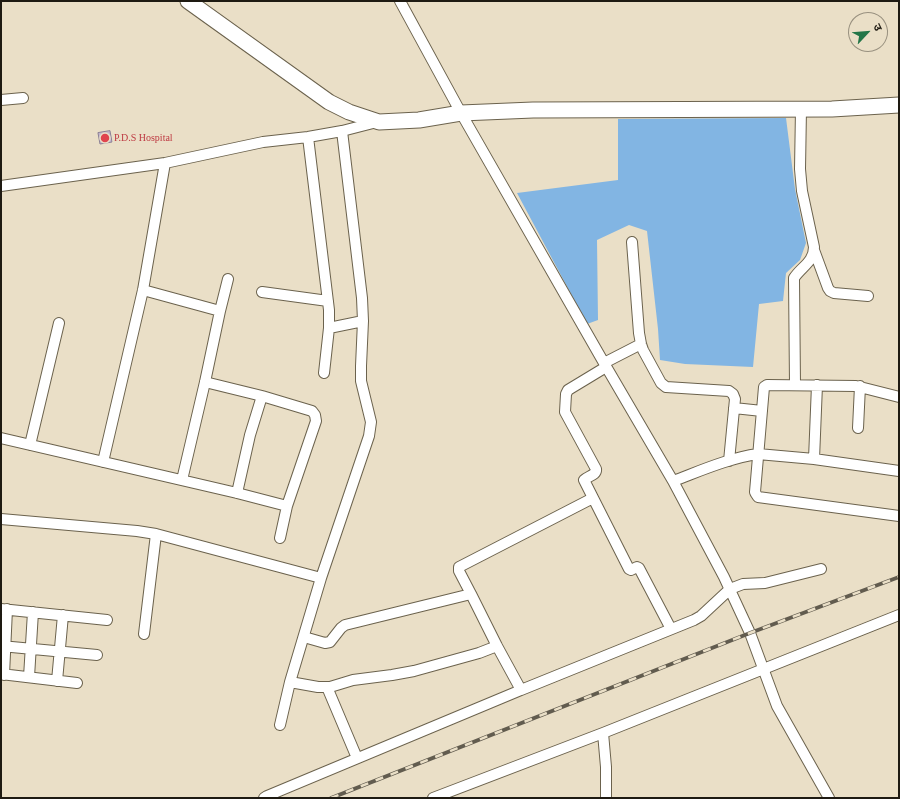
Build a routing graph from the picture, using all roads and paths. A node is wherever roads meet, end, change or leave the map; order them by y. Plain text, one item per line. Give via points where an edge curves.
1 (189, 1) edge
2 (400, 1) edge
3 (23, 98) dead end
4 (1, 100) edge
5 (899, 106) edge
6 (801, 109) junction
7 (461, 113) junction
8 (379, 122) junction
9 (342, 131) junction
10 (308, 137) junction
11 (165, 162) junction
12 (1, 186) edge
13 (632, 242) dead end
14 (814, 250) junction
15 (228, 280) dead end
16 (143, 290) junction
17 (262, 292) dead end
18 (868, 296) dead end
19 (328, 300) junction
20 (220, 311) junction
21 (363, 321) junction
22 (59, 323) dead end
23 (328, 328) junction
24 (641, 344) junction
25 (605, 365) junction
26 (324, 373) dead end
27 (205, 382) junction
28 (795, 384) junction
29 (817, 385) junction
30 (860, 386) junction
31 (262, 396) junction
32 (899, 397) edge
33 (734, 408) junction
34 (762, 411) junction
35 (858, 428) dead end
36 (1, 438) edge
37 (30, 445) junction
38 (758, 454) junction
39 (814, 459) junction
40 (729, 461) junction
41 (103, 462) junction
42 (899, 471) edge
43 (182, 480) junction
44 (672, 481) junction
45 (237, 492) junction
46 (593, 498) junction
47 (287, 506) junction
48 (899, 516) edge
49 (1, 519) edge
50 (156, 534) junction
51 (280, 538) dead end
52 (821, 569) dead end
53 (322, 578) junction
54 (730, 589) junction
55 (471, 594) junction
56 (4, 609) edge
57 (32, 612) junction
58 (63, 615) junction
59 (899, 615) edge
60 (107, 620) dead end
61 (672, 629) junction
62 (144, 634) dead end
63 (304, 637) junction
64 (3, 646) edge
65 (496, 646) junction
66 (31, 649) junction
67 (59, 652) junction
68 (97, 656) dead end
69 (763, 669) junction
70 (2, 675) edge
71 (29, 677) junction
72 (58, 681) junction
73 (290, 682) junction
74 (77, 683) dead end
75 (327, 687) junction
76 (521, 690) junction
77 (280, 726) dead end
78 (603, 734) junction
79 (357, 758) junction
80 (264, 798) edge
81 (433, 798) edge
82 (606, 798) edge
83 (829, 798) edge

1 - 8 highway via 329,102
2 - 7 street
3 - 4 street
5 - 6 highway
6 - 7 highway via 533,110
6 - 14 street via 800,169
7 - 8 highway via 420,120
7 - 25 street
8 - 9 street
9 - 10 street
9 - 21 street
10 - 11 street via 263,142
10 - 19 street
11 - 12 street
11 - 16 street
13 - 24 street
14 - 18 street via 830,291
14 - 28 street via 807,264 794,278
15 - 20 street
16 - 20 street
16 - 41 street
17 - 19 street
19 - 23 street
20 - 27 street
21 - 23 street
21 - 53 street via 362,381 372,422
22 - 37 street
23 - 26 street
24 - 25 street
24 - 33 street via 663,386 729,391 735,399
25 - 44 street
25 - 46 street via 568,390 566,394 565,412 596,469 595,474 584,480
27 - 31 street
27 - 43 street
28 - 29 street
28 - 34 street via 764,387
29 - 30 street
29 - 39 street
30 - 32 street
30 - 35 street
31 - 45 street
31 - 47 street via 312,411 315,416 316,421
33 - 34 street
33 - 40 street
34 - 38 street
36 - 37 street
37 - 41 street
38 - 39 street
38 - 40 street
38 - 48 street via 755,492 758,497
39 - 42 street
40 - 44 street
41 - 43 street
43 - 45 street
44 - 54 street
45 - 47 street
46 - 55 street via 460,566 459,570
46 - 61 street via 629,569 639,568
47 - 51 street
49 - 50 street
50 - 53 street
50 - 62 street
52 - 54 street via 765,583 743,584
53 - 63 street
54 - 61 street via 701,616
54 - 69 street
55 - 63 street via 345,625 328,643
55 - 65 street
56 - 57 street
56 - 64 street
57 - 58 street
57 - 66 street
58 - 60 street
58 - 67 street
59 - 69 street
61 - 76 street
63 - 73 street
64 - 66 street
64 - 70 street
65 - 75 street via 414,671 353,680
65 - 76 street
66 - 67 street
66 - 71 street
67 - 68 street
67 - 72 street
69 - 78 street
69 - 83 street via 777,706
70 - 71 street
71 - 72 street
72 - 74 street
73 - 75 street
73 - 77 street
75 - 79 street
76 - 79 street
78 - 81 street
78 - 82 street
79 - 80 street

